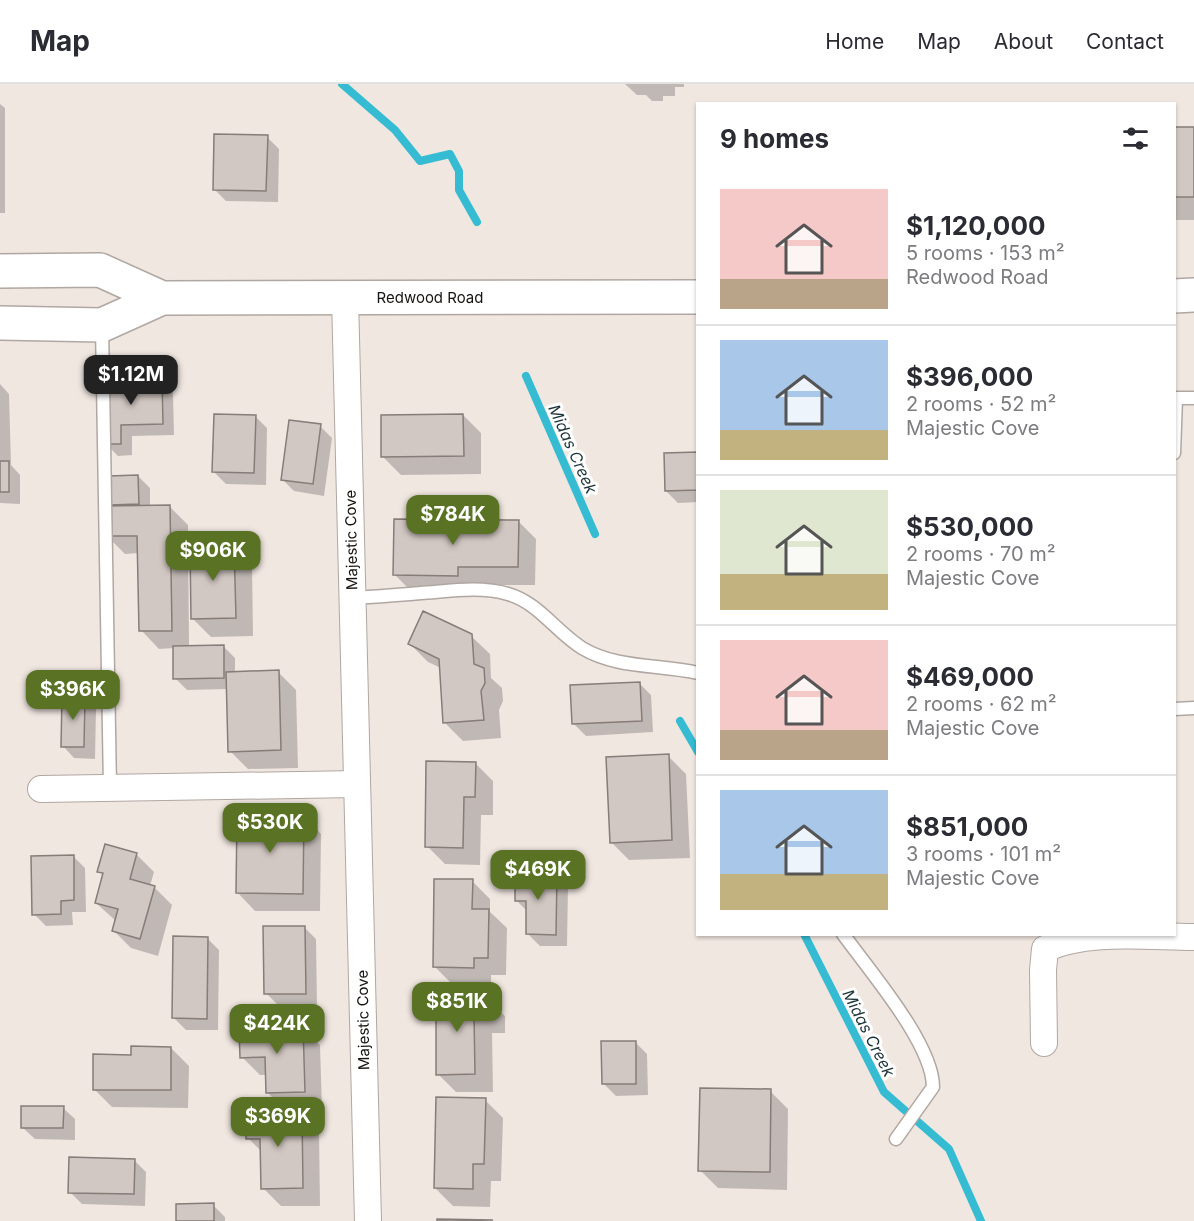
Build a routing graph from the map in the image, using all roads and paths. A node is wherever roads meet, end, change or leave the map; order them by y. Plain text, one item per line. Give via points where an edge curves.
1 (0, 271) edge
2 (1176, 296) edge
3 (1194, 296) edge
4 (345, 297) junction
5 (696, 297) edge
6 (162, 298) junction
7 (0, 323) edge
8 (102, 325) junction
9 (1176, 398) edge
10 (1194, 398) edge
11 (352, 598) junction
12 (696, 673) edge
13 (1194, 708) edge
14 (1176, 709) edge
15 (357, 784) junction
16 (110, 788) junction
17 (41, 789) dead end
18 (844, 936) edge
19 (1090, 936) edge
20 (1194, 937) edge
21 (1044, 1043) dead end
22 (896, 1139) dead end
23 (368, 1221) edge

1 - 6 main road, Redwood Road via 100,270
2 - 3 main road
4 - 5 main road, Redwood Road
4 - 6 main road, Redwood Road
4 - 11 street, Majestic Cove
6 - 8 main road, Redwood Road
7 - 8 main road, Redwood Road
8 - 16 lane
9 - 10 lane
11 - 12 lane via 474,590 507,594 525,601 568,638 598,656
11 - 15 street, Majestic Cove
13 - 14 lane
15 - 16 street
15 - 23 street, Majestic Cove
16 - 17 street
18 - 22 lane via 925,1051 931,1068 933,1087
19 - 20 street
19 - 21 street via 1061,941 1045,949

